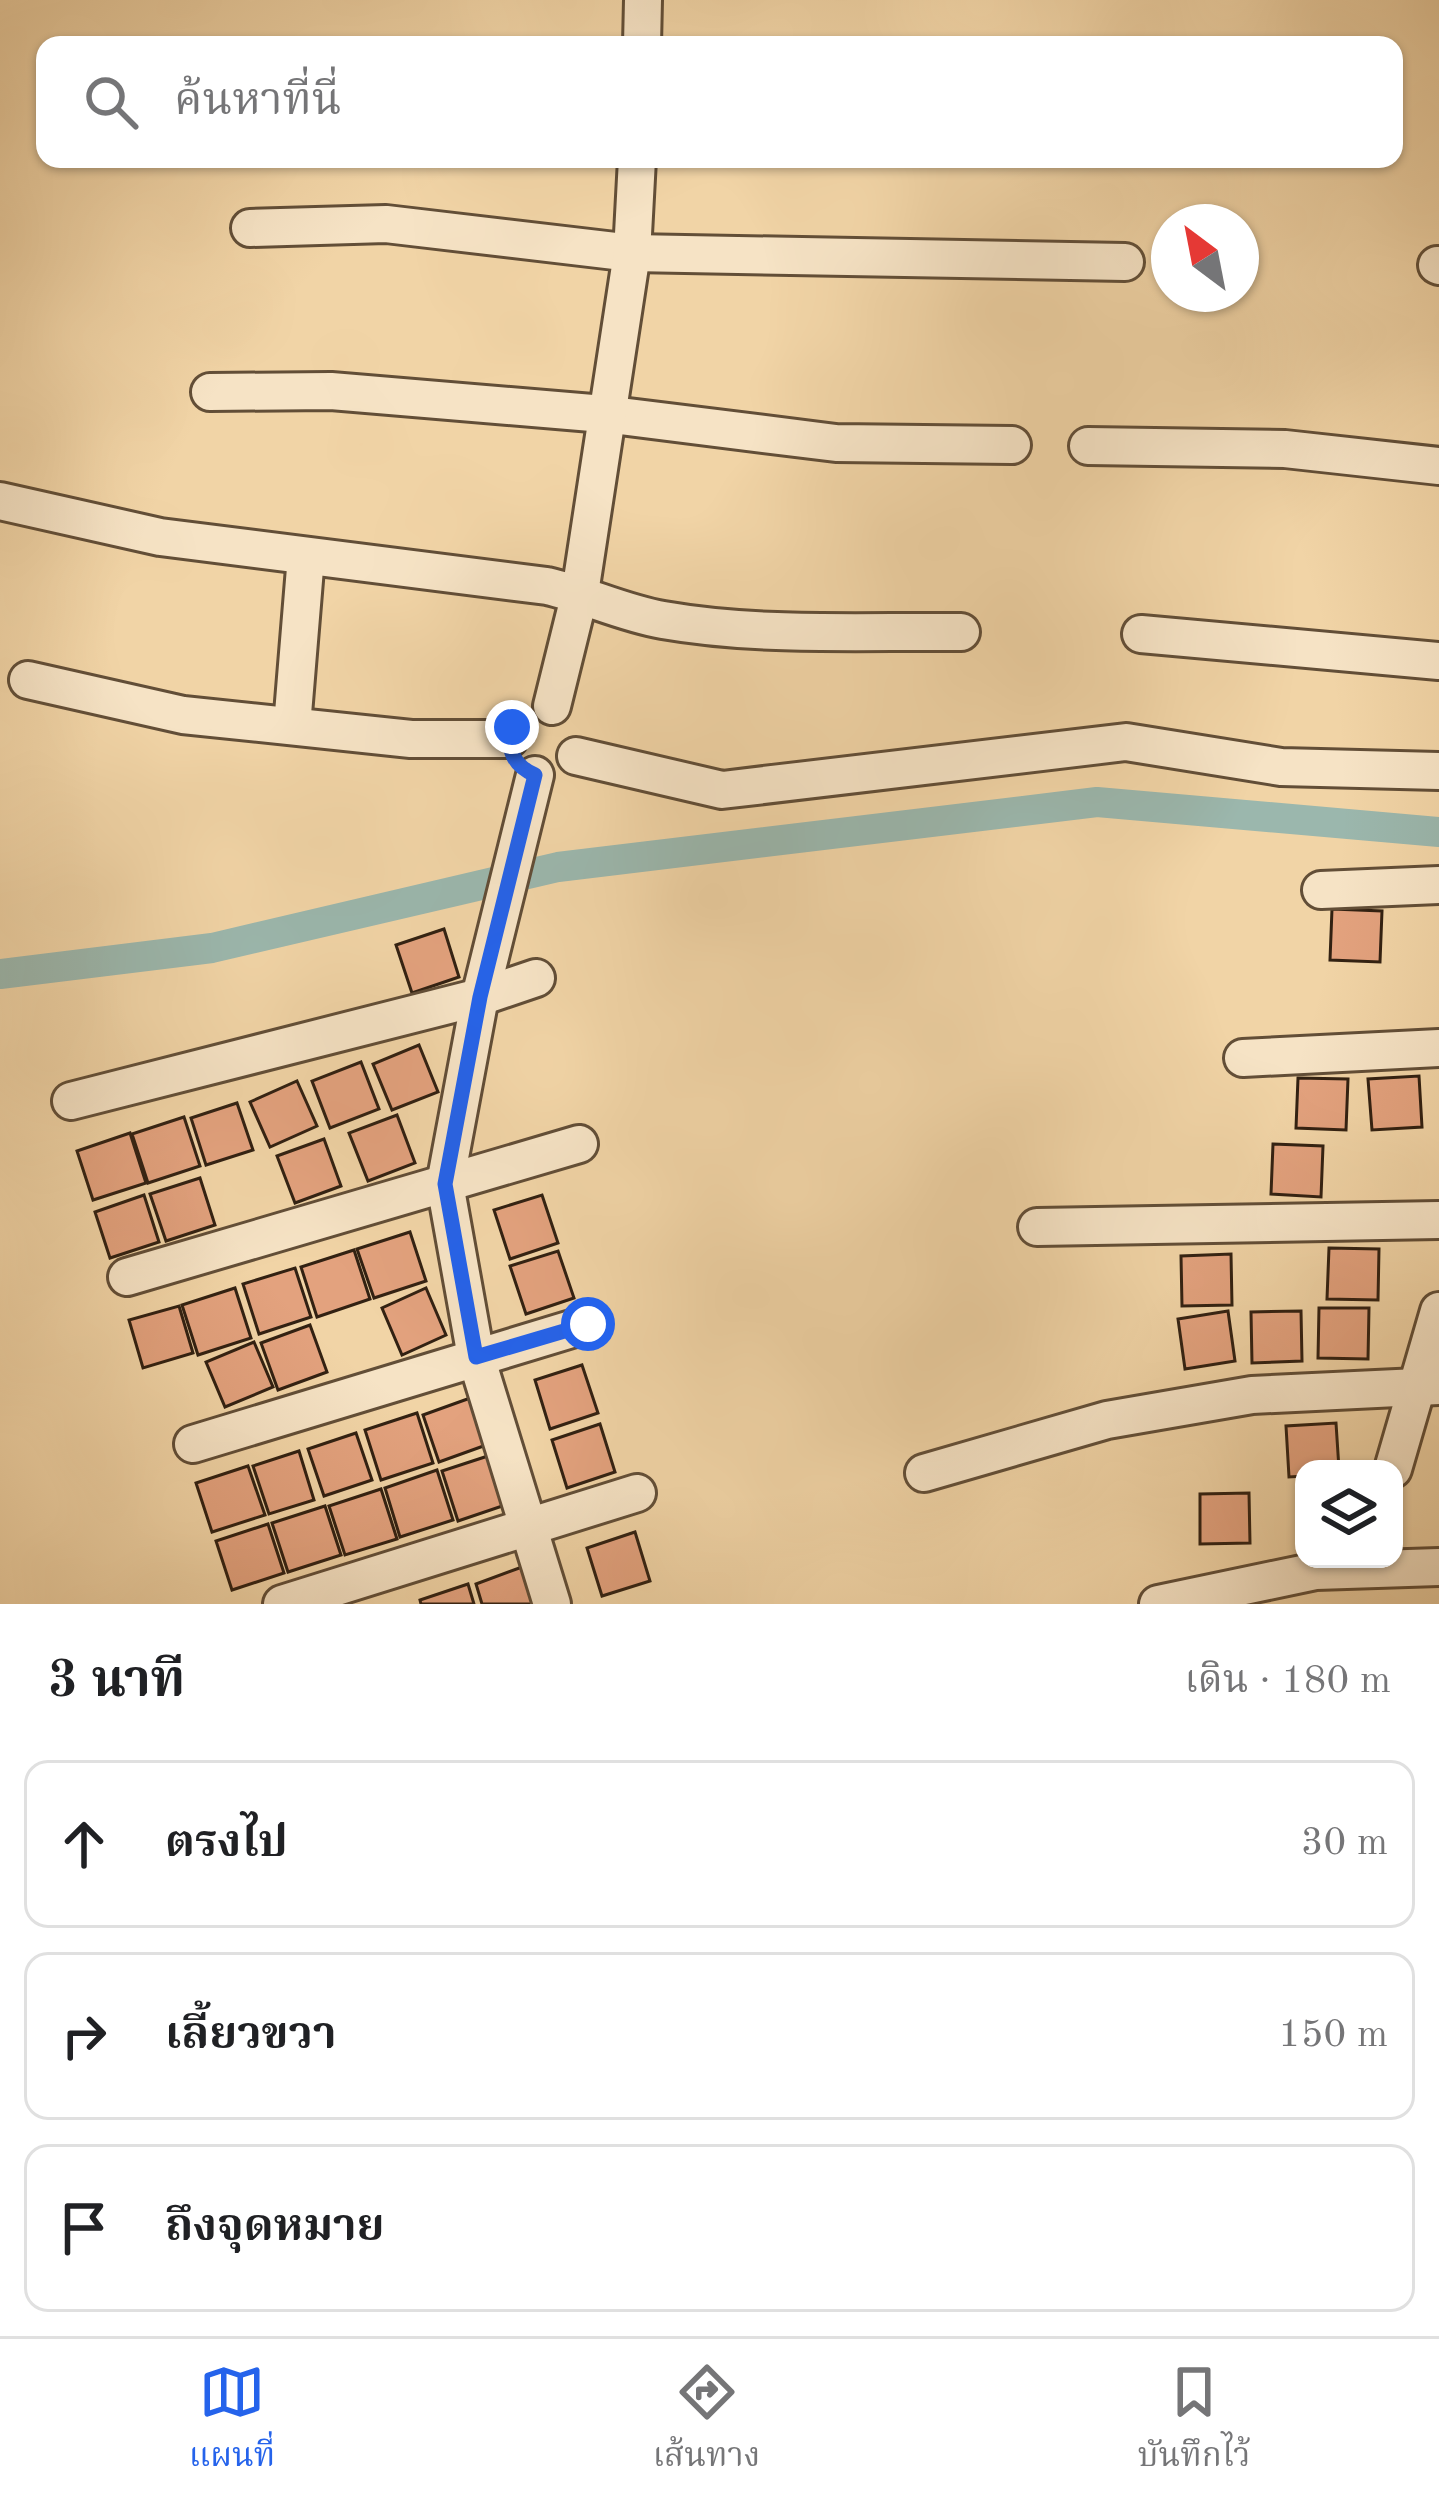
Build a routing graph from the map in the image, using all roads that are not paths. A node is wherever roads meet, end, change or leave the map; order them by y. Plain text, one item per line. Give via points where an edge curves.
1 (643, 0) edge
2 (642, 36) edge
3 (637, 168) edge
4 (250, 228) dead end
5 (632, 253) junction
6 (1125, 262) dead end
7 (210, 392) dead end
8 (604, 414) junction
9 (1012, 446) dead end
10 (1088, 446) dead end
11 (1439, 466) edge
12 (0, 501) edge
13 (306, 556) junction
14 (580, 593) junction
15 (961, 632) dead end
16 (1141, 634) dead end
17 (1439, 661) edge
18 (28, 680) dead end
19 (552, 706) junction
20 (292, 726) junction
21 (509, 739) junction
22 (576, 756) junction
23 (1439, 771) edge
24 (535, 775) junction
25 (1439, 885) edge
26 (1321, 890) dead end
27 (536, 978) dead end
28 (480, 997) junction
29 (1439, 1048) edge
30 (1243, 1058) dead end
31 (71, 1101) dead end
32 (579, 1144) dead end
33 (445, 1184) junction
34 (1439, 1220) edge
35 (1037, 1227) dead end
36 (127, 1277) dead end
37 (1439, 1311) edge
38 (588, 1324) dead end
39 (476, 1357) junction
40 (1428, 1386) edge
41 (193, 1444) dead end
42 (1397, 1460) edge
43 (924, 1473) dead end
44 (637, 1493) dead end
45 (527, 1526) junction
46 (1439, 1567) edge
47 (1362, 1578) edge
48 (282, 1604) edge
49 (552, 1604) edge
50 (1158, 1604) edge

1 - 2 street
3 - 5 street
4 - 5 street via 386,224
5 - 6 street
5 - 8 street
7 - 8 street via 331,391
8 - 9 street via 836,443
8 - 14 street
10 - 11 street via 1285,449
12 - 13 street via 160,537
13 - 14 street
13 - 20 street
14 - 15 street via 666,621
14 - 19 street
16 - 17 street
18 - 20 street via 183,715
19 - 21 street via 518,717
19 - 22 street via 576,725
20 - 21 street
21 - 24 street via 516,762
22 - 23 street via 722,790 1126,742 1281,766
22 - 24 street via 559,773
24 - 28 street
25 - 26 street
27 - 28 street
28 - 31 street
28 - 33 street
29 - 30 street
32 - 33 street
33 - 36 street
33 - 39 street
34 - 35 street
37 - 40 street
38 - 39 street
39 - 41 street
39 - 45 street
40 - 42 street
40 - 43 street via 1252,1395 1107,1420
44 - 45 street
45 - 48 street
45 - 49 street
46 - 47 street
47 - 50 street via 1316,1571

